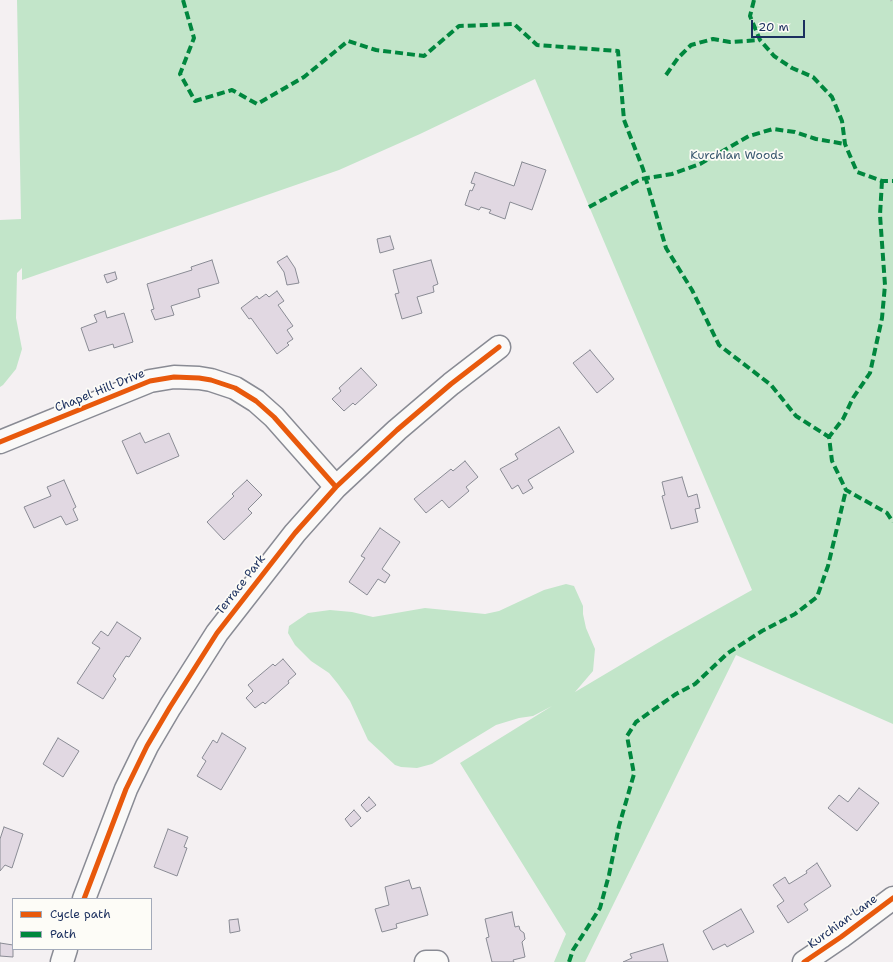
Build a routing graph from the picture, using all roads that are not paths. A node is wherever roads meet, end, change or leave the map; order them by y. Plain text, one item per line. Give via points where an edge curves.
1 (499, 347) dead end
2 (0, 442) edge
3 (336, 487) junction
4 (84, 898) edge
5 (893, 898) edge
6 (66, 950) edge
7 (62, 962) edge
8 (426, 962) edge
9 (437, 962) edge
10 (804, 962) edge

1 - 3 street, Terrace Park via 397,430
2 - 3 street, Chapel Hill Drive via 150,382 174,377 199,378 235,388 256,401
3 - 4 street, Terrace Park via 295,533 217,633 170,707 126,789
5 - 10 street, Kurchian Lane
6 - 7 street
8 - 9 street

